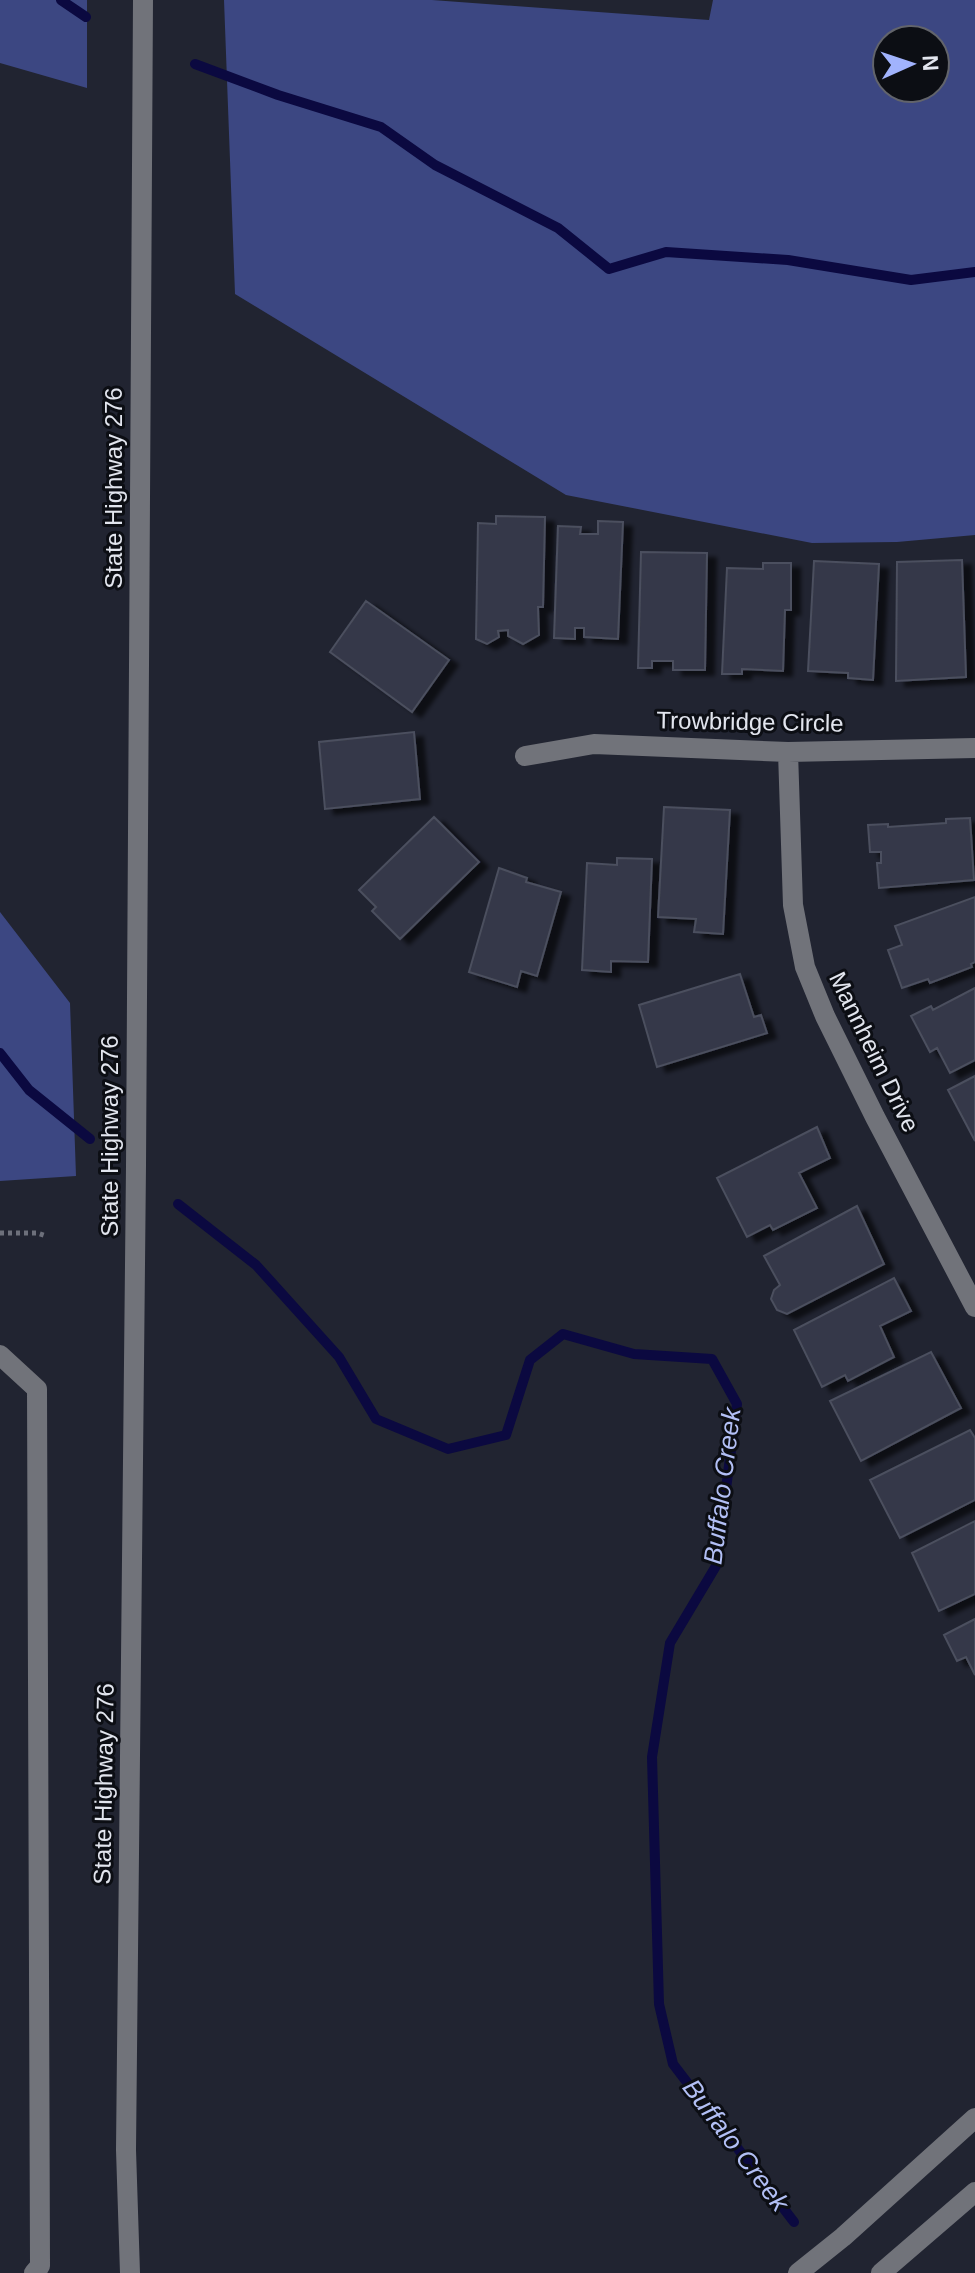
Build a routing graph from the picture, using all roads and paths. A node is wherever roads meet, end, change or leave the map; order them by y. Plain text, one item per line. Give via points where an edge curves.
1 (143, 0) edge
2 (975, 748) edge
3 (788, 752) junction
4 (525, 756) dead end
5 (0, 1233) edge
6 (46, 1236) dead end
7 (975, 1307) edge
8 (0, 1355) edge
9 (975, 2118) edge
10 (975, 2192) edge
11 (34, 2273) edge
12 (130, 2273) edge
13 (798, 2273) edge
14 (881, 2273) edge

1 - 12 street, State Highway 276 via 126,2150
2 - 3 street, Trowbridge Circle
3 - 4 street, Trowbridge Circle via 594,744
3 - 7 street, Mannheim Drive via 793,905 805,967 875,1117
5 - 6 path
8 - 11 street via 37,1389 40,2266
9 - 13 street
10 - 14 street

